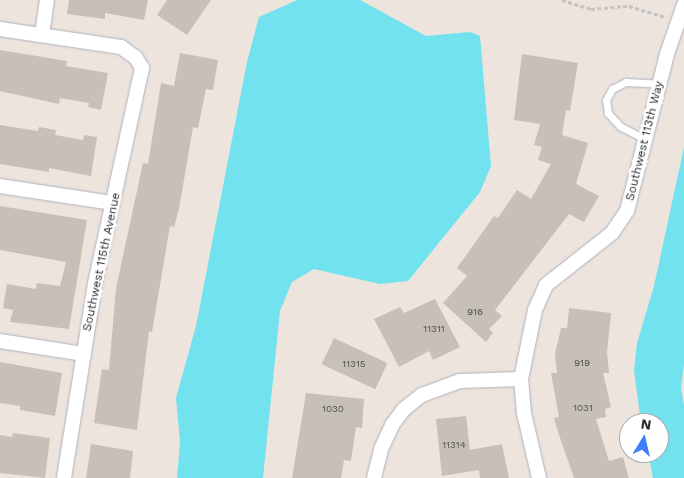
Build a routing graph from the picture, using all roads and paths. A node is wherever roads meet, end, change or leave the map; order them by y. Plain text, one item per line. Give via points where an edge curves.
1 (47, 0) edge
2 (562, 0) edge
3 (684, 5) edge
4 (678, 21) junction
5 (0, 29) edge
6 (42, 35) junction
7 (659, 84) junction
8 (645, 139) junction
9 (0, 186) edge
10 (113, 203) junction
11 (0, 341) edge
12 (84, 354) junction
13 (521, 379) junction
14 (64, 478) edge
15 (374, 478) edge
16 (539, 478) edge

1 - 6 street
2 - 4 path via 592,9 629,6
3 - 4 street, Southwest 113th Way
4 - 7 street, Southwest 113th Way
5 - 6 street
6 - 10 street, Southwest 115th Avenue via 120,48 129,52 142,68
7 - 8 street, Southwest 113th Way
7 - 8 lane via 626,82 612,89 606,100 608,113 620,126
8 - 13 street, Southwest 113th Way via 627,211 612,234 546,285 533,320
9 - 10 street
10 - 12 street, Southwest 115th Avenue
11 - 12 street
12 - 14 street, Southwest 115th Avenue
13 - 15 street via 460,381 440,386 404,409 392,425 381,450
13 - 16 street, Southwest 113th Way via 524,413

